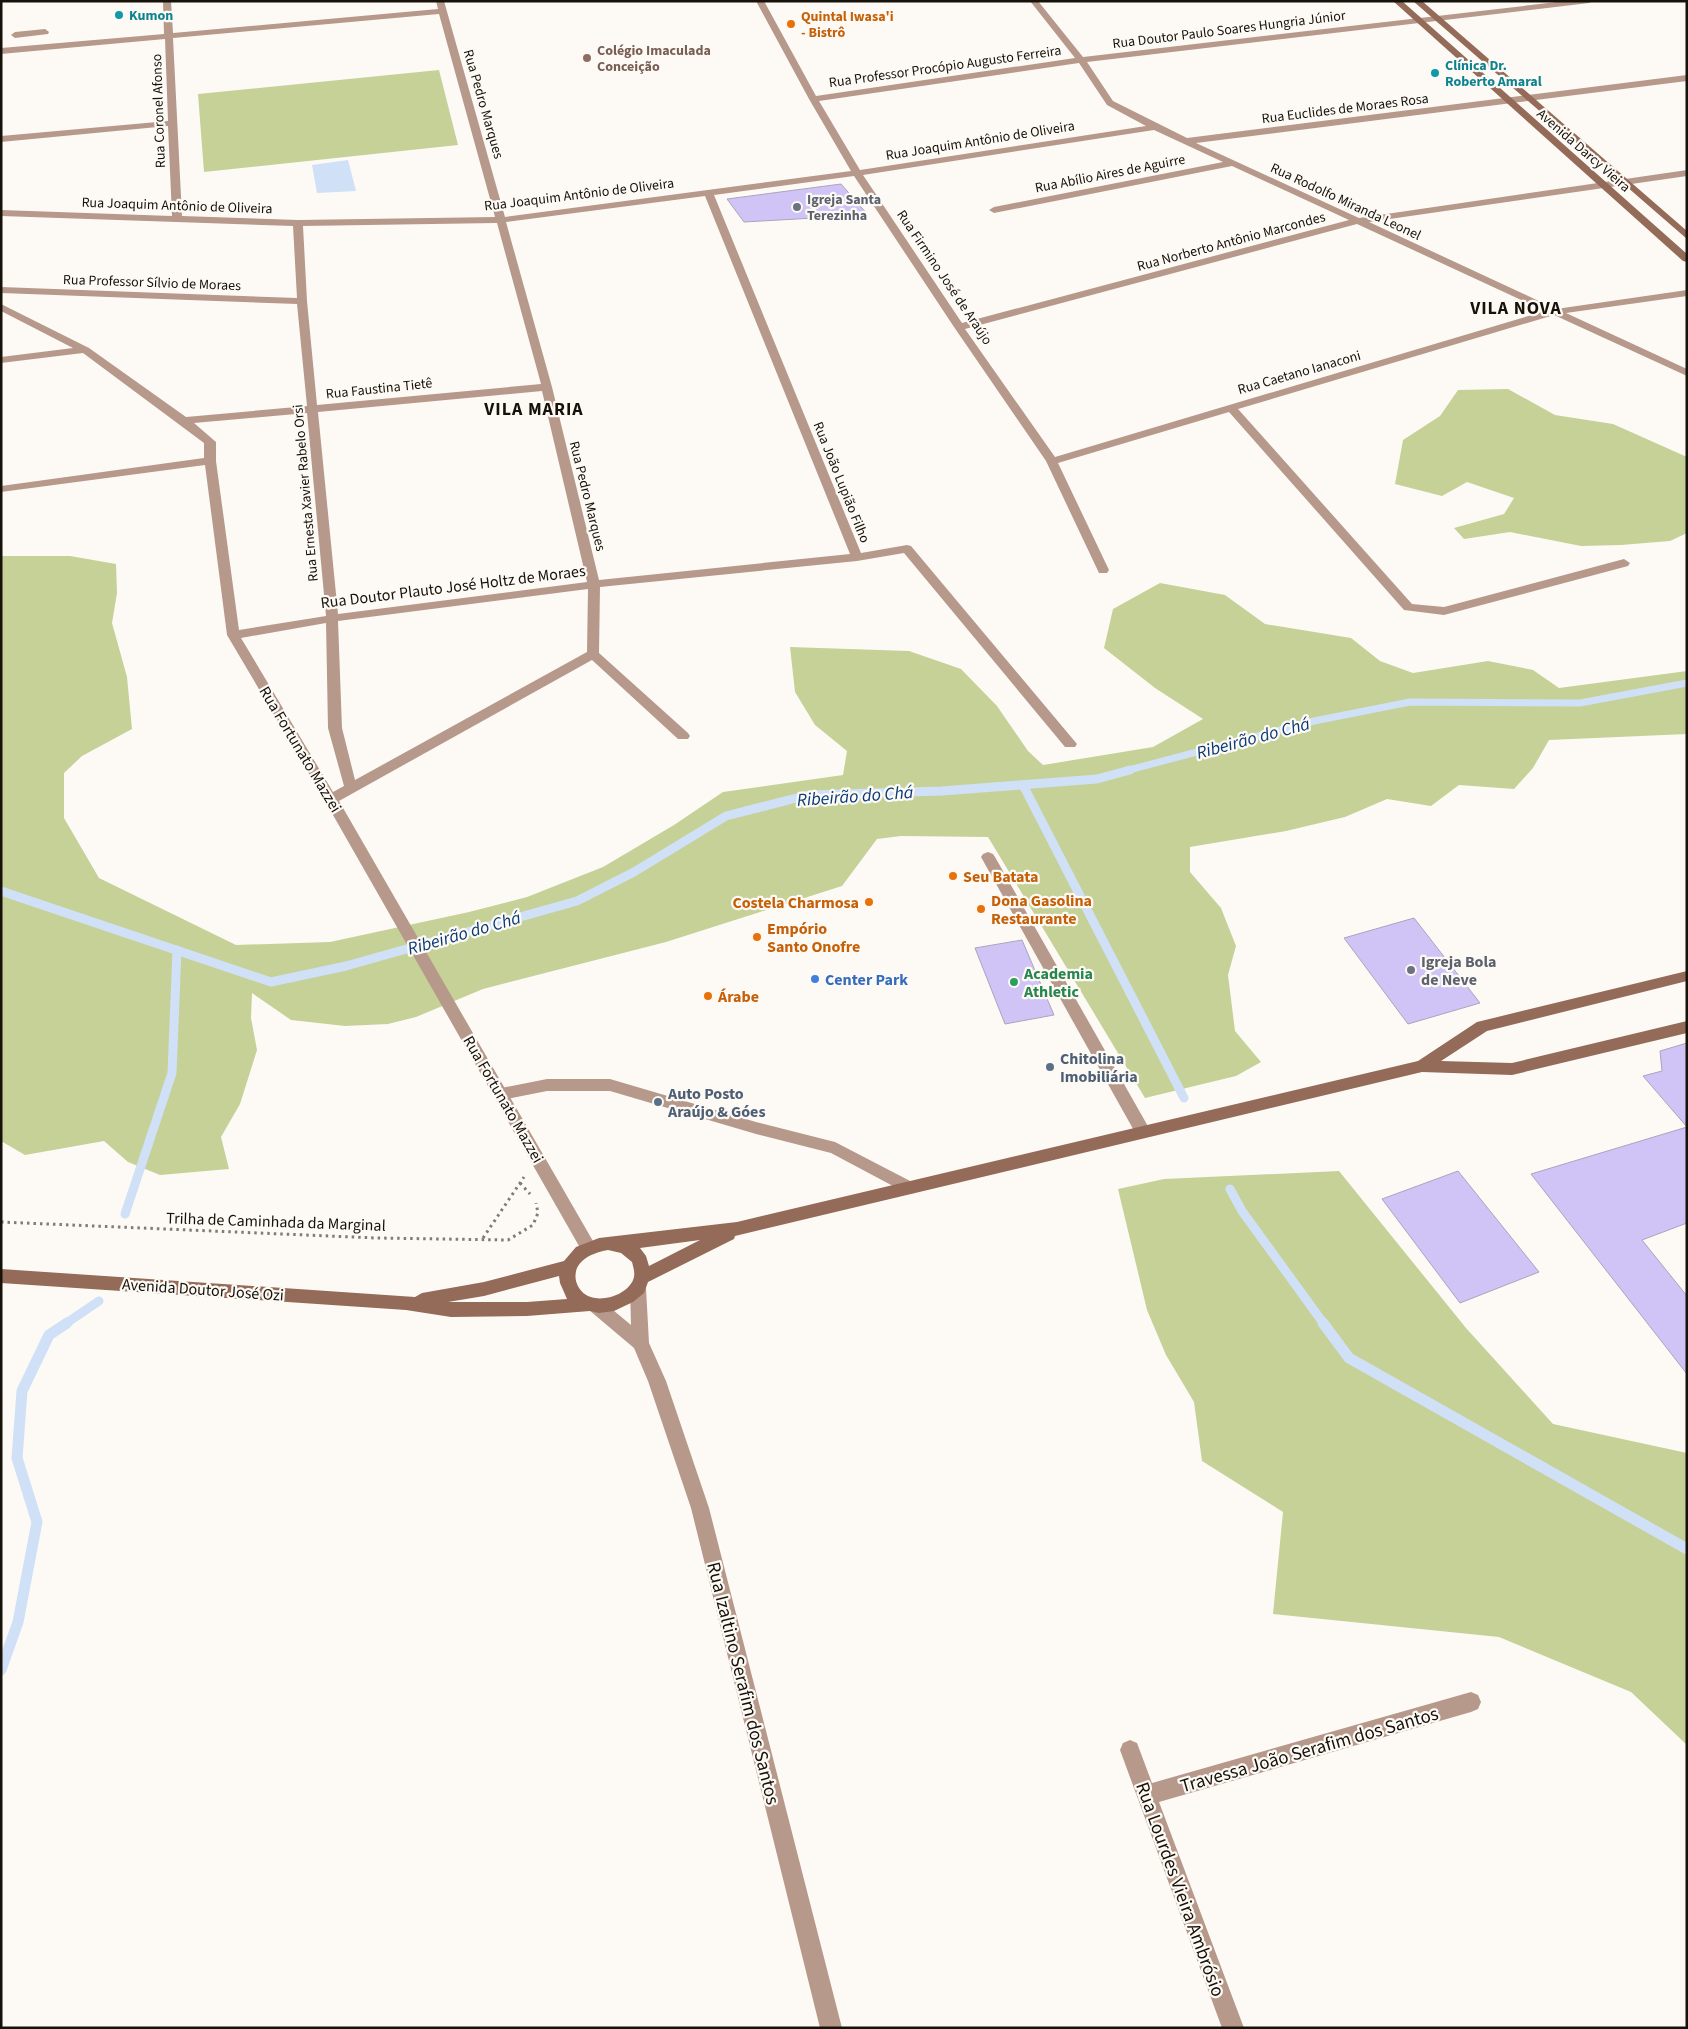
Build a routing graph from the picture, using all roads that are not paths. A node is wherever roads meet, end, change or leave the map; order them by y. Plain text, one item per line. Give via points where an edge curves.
1 (167, 1) edge
2 (760, 1) edge
3 (1034, 1) edge
4 (1397, 1) edge
5 (1417, 1) edge
6 (1589, 1) edge
7 (441, 6) edge
8 (1437, 19) junction
9 (1418, 21) junction
10 (44, 32) dead end
11 (15, 35) dead end
12 (169, 35) junction
13 (1, 50) edge
14 (1081, 60) junction
15 (1687, 78) edge
16 (1528, 98) junction
17 (813, 99) junction
18 (1508, 101) junction
19 (172, 123) junction
20 (1155, 127) junction
21 (1, 139) edge
22 (1186, 142) junction
23 (1232, 163) junction
24 (857, 173) junction
25 (1687, 173) edge
26 (1625, 182) junction
27 (1603, 185) junction
28 (708, 192) junction
29 (994, 210) dead end
30 (1, 213) edge
31 (177, 219) junction
32 (501, 220) junction
33 (1357, 222) junction
34 (298, 223) junction
35 (1687, 236) edge
36 (1687, 259) edge
37 (1, 290) edge
38 (1687, 293) edge
39 (302, 301) junction
40 (1, 307) edge
41 (1554, 312) junction
42 (959, 327) junction
43 (85, 350) junction
44 (1, 360) edge
45 (1687, 373) edge
46 (547, 387) junction
47 (1231, 408) junction
48 (312, 410) junction
49 (184, 421) junction
50 (210, 461) junction
51 (1052, 461) junction
52 (1, 489) edge
53 (856, 557) junction
54 (1624, 563) dead end
55 (1103, 570) dead end
56 (594, 584) junction
57 (332, 616) junction
58 (233, 635) junction
59 (593, 654) junction
60 (682, 736) dead end
61 (1070, 744) dead end
62 (350, 788) junction
63 (331, 799) junction
64 (988, 857) dead end
65 (1687, 976) edge
66 (1687, 1027) edge
67 (1422, 1066) junction
68 (501, 1094) junction
69 (1143, 1132) junction
70 (908, 1188) junction
71 (737, 1229) junction
72 (616, 1244) junction
73 (590, 1248) junction
74 (569, 1266) junction
75 (1, 1276) edge
76 (641, 1282) junction
77 (406, 1303) junction
78 (592, 1305) junction
79 (640, 1343) junction
80 (1471, 1702) dead end
81 (1130, 1750) dead end
82 (1147, 1795) junction
83 (831, 2028) edge
84 (1233, 2028) edge

1 - 12 street, Rua Coronel Afonso
2 - 17 street, Rua Firmino José de Araújo
3 - 14 street, Rua Rodolfo Miranda Leonel
4 - 9 main road, Avenida Darcy Vieira
5 - 8 main road, Avenida Darcy Vieira
6 - 8 street, Rua Doutor Paulo Soares Hungria Júnior
7 - 12 street
7 - 32 street, Rua Pedro Marques
8 - 9 street, Rua Doutor Paulo Soares Hungria Júnior
8 - 16 main road, Avenida Darcy Vieira
9 - 14 street, Rua Doutor Paulo Soares Hungria Júnior
9 - 18 main road, Avenida Darcy Vieira
10 - 11 street
12 - 13 street
12 - 19 street, Rua Coronel Afonso
14 - 17 street, Rua Professor Procópio Augusto Ferreira
14 - 20 street, Rua Rodolfo Miranda Leonel via 1110,103
15 - 16 street, Rua Euclides de Moraes Rosa
16 - 18 street, Rua Euclides de Moraes Rosa
16 - 26 main road, Avenida Darcy Vieira
17 - 24 street, Rua Firmino José de Araújo
18 - 22 street, Rua Euclides de Moraes Rosa
18 - 27 main road, Avenida Darcy Vieira
19 - 21 street
19 - 31 street, Rua Coronel Afonso
20 - 22 street, Rua Rodolfo Miranda Leonel
20 - 24 street, Rua Joaquim Antônio de Oliveira
22 - 23 street, Rua Rodolfo Miranda Leonel
23 - 29 street, Rua Abílio Aires de Aguirre
23 - 33 street, Rua Rodolfo Miranda Leonel
24 - 28 street, Rua Joaquim Antônio de Oliveira
24 - 42 street, Rua Firmino José de Araújo
25 - 26 street, Rua Norberto Antônio Marcondes
26 - 27 street, Rua Norberto Antônio Marcondes
26 - 35 main road, Avenida Darcy Vieira
27 - 33 street, Rua Norberto Antônio Marcondes
27 - 36 main road, Avenida Darcy Vieira
28 - 32 street, Rua Joaquim Antônio de Oliveira
28 - 53 street, Rua João Lupião Filho
30 - 31 street, Rua Joaquim Antônio de Oliveira
31 - 34 street, Rua Joaquim Antônio de Oliveira
32 - 34 street, Rua Joaquim Antônio de Oliveira
32 - 46 street, Rua Pedro Marques
33 - 41 street, Rua Rodolfo Miranda Leonel
33 - 42 street, Rua Norberto Antônio Marcondes
34 - 39 street, Rua Ernesta Xavier Rabelo Orsi
37 - 39 street, Rua Professor Sílvio de Moraes
38 - 41 street, Rua Caetano Ianaconi
39 - 48 street, Rua Ernesta Xavier Rabelo Orsi
40 - 43 street, Rua Fortunato Mazzei
41 - 45 street, Rua Rodolfo Miranda Leonel
41 - 47 street, Rua Caetano Ianaconi
42 - 51 street, Rua Firmino José de Araújo
43 - 44 street
43 - 49 street, Rua Fortunato Mazzei
46 - 48 street, Rua Faustina Tietê
46 - 56 street, Rua Pedro Marques
47 - 51 street, Rua Caetano Ianaconi
47 - 54 street via 1408,607 1444,611
48 - 49 street, Rua Faustina Tietê
48 - 57 street, Rua Ernesta Xavier Rabelo Orsi
49 - 50 street, Rua Fortunato Mazzei via 210,442
50 - 52 street
50 - 58 street, Rua Fortunato Mazzei
51 - 55 street, Rua Firmino José de Araújo
53 - 56 street, Rua Doutor Plauto José Holtz de Moraes
53 - 61 street, Rua João Lupião Filho via 907,549
56 - 57 street, Rua Doutor Plauto José Holtz de Moraes
56 - 59 street, Rua Pedro Marques
57 - 58 street, Rua Doutor Plauto José Holtz de Moraes
57 - 62 street, Rua Ernesta Xavier Rabelo Orsi via 335,728
58 - 63 street, Rua Fortunato Mazzei
59 - 60 street
59 - 62 street
62 - 63 street
63 - 68 street, Rua Fortunato Mazzei
64 - 69 street
65 - 67 main road via 1482,1026
66 - 67 main road via 1512,1069
67 - 69 main road
68 - 70 street via 547,1085 610,1085 835,1148
68 - 73 street, Rua Fortunato Mazzei
69 - 70 main road
70 - 71 main road
71 - 72 main road
71 - 76 main road
72 - 73 main road
72 - 76 main road via 631,1250 638,1258 642,1267
73 - 74 main road via 575,1257
74 - 77 main road via 484,1289
74 - 78 main road via 567,1276 574,1295
75 - 77 main road, Avenida Doutor José Ozi
76 - 78 main road via 630,1296 620,1302 607,1306
76 - 79 street, Rua Izaltino Serafim dos Santos
77 - 78 main road via 451,1310
78 - 79 street, Rua Izaltino Serafim dos Santos
79 - 83 street, Rua Izaltino Serafim dos Santos via 657,1381 700,1508
80 - 82 street, Travessa João Serafim dos Santos
81 - 82 street, Rua Lourdes Vieira Ambrósio
82 - 84 street, Rua Lourdes Vieira Ambrósio

